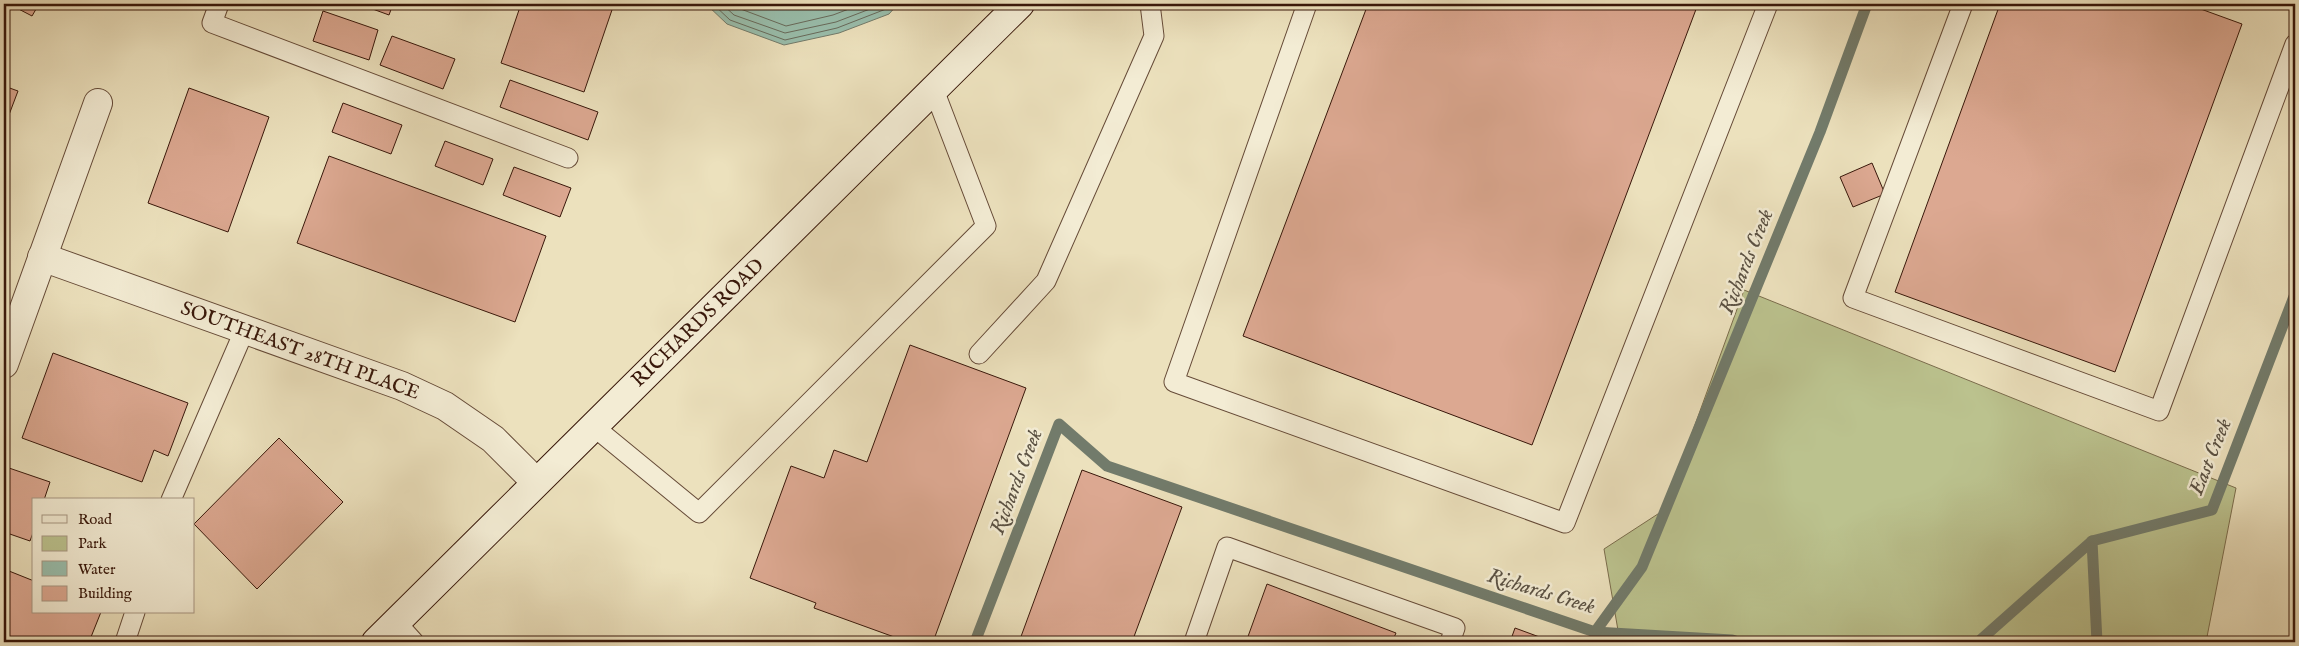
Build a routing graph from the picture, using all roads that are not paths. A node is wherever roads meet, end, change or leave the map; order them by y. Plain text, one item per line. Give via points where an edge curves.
1 (219, 4) edge
2 (1020, 4) edge
3 (1150, 4) edge
4 (1307, 4) edge
5 (1768, 4) edge
6 (1963, 4) edge
7 (2295, 44) edge
8 (934, 90) junction
9 (98, 103) dead end
10 (568, 158) dead end
11 (42, 257) junction
12 (245, 329) junction
13 (979, 354) dead end
14 (4, 364) edge
15 (593, 426) junction
16 (536, 482) junction
17 (172, 498) edge
18 (134, 614) edge
19 (396, 622) junction
20 (125, 642) edge
21 (376, 642) edge
22 (414, 642) edge
23 (1194, 642) edge
24 (1450, 642) edge

1 - 10 lane via 212,23
2 - 8 main road, RICHARDS ROAD
3 - 13 lane via 1154,36 1046,281
4 - 5 lane via 1174,382 1565,523
6 - 7 lane via 1853,298 2159,410
8 - 15 main road, RICHARDS ROAD
8 - 15 lane via 986,226 699,513
9 - 11 main road
11 - 12 main road, SOUTHEAST 28TH PLACE
11 - 14 main road
12 - 16 main road, SOUTHEAST 28TH PLACE via 402,386 445,406 493,439
12 - 17 lane
15 - 16 main road, RICHARDS ROAD
16 - 19 main road, RICHARDS ROAD
18 - 20 lane
19 - 21 main road, RICHARDS ROAD
19 - 22 lane
23 - 24 lane via 1227,547 1455,628

